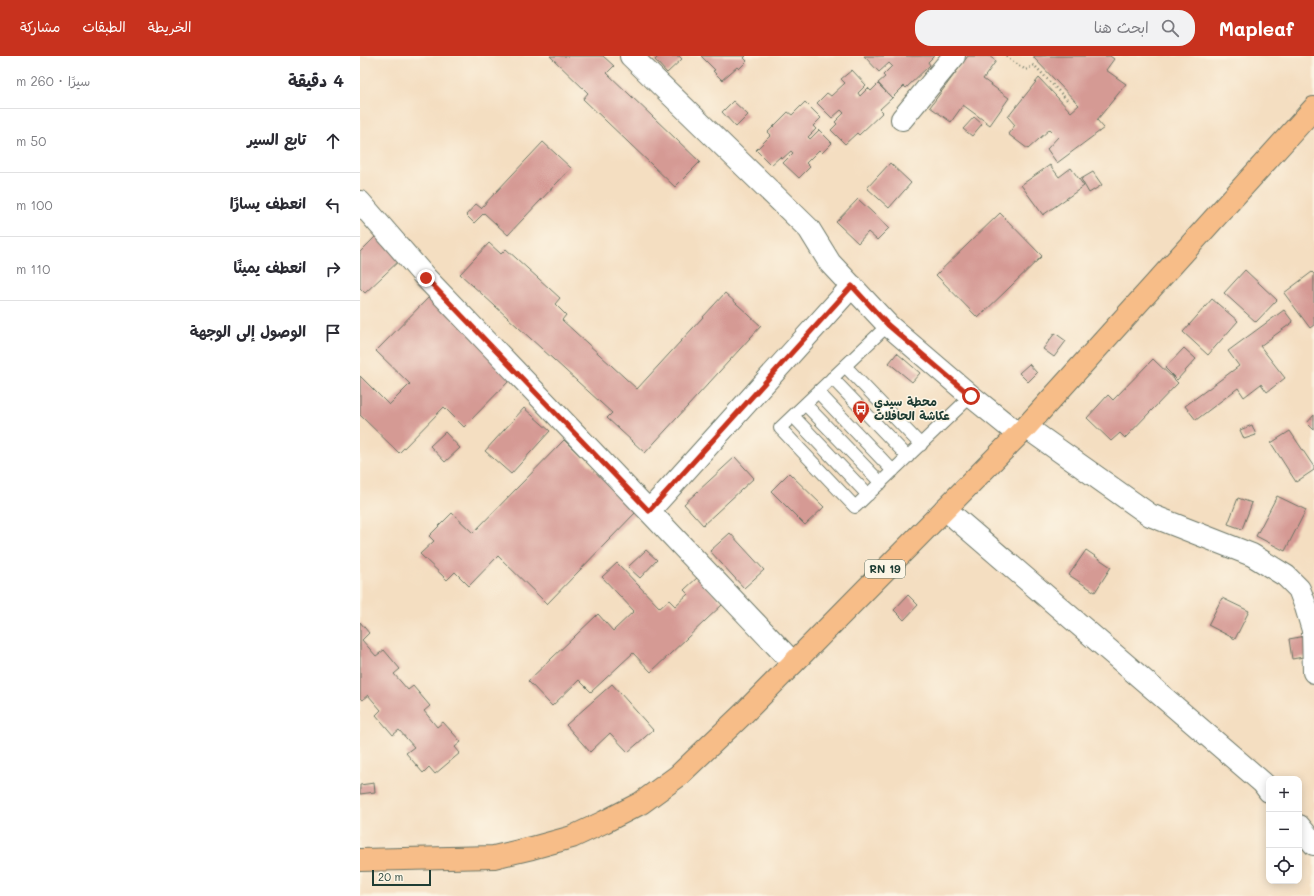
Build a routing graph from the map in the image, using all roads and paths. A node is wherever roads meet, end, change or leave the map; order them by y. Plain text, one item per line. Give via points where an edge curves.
1 (631, 56) edge
2 (954, 56) edge
3 (1007, 56) edge
4 (1069, 102) dead end
5 (1314, 108) edge
6 (902, 119) dead end
7 (360, 202) edge
8 (852, 286) junction
9 (888, 325) junction
10 (845, 366) junction
11 (832, 378) junction
12 (818, 392) junction
13 (971, 396) junction
14 (805, 404) junction
15 (793, 416) junction
16 (1022, 431) junction
17 (921, 444) junction
18 (908, 457) junction
19 (893, 471) junction
20 (881, 483) junction
21 (868, 495) junction
22 (945, 509) junction
23 (649, 511) junction
24 (793, 663) junction
25 (1314, 672) edge
26 (1266, 787) edge
27 (1302, 830) edge
28 (1314, 844) edge
29 (360, 860) edge

1 - 8 street via 809,229 830,263
2 - 6 street
3 - 4 path via 1026,70 1034,65
5 - 16 main road, RN 19
7 - 23 street via 426,278
8 - 9 street
8 - 23 street
9 - 10 lane
9 - 13 street
10 - 11 lane
10 - 17 lane
11 - 12 lane
11 - 18 lane
12 - 14 lane
12 - 19 lane
13 - 16 street
13 - 17 lane
14 - 15 lane
14 - 20 lane
15 - 21 lane
15 - 21 lane via 780,428 856,507
16 - 22 main road, RN 19
16 - 25 street via 1150,515 1252,556 1286,576 1299,589 1313,630
17 - 18 lane
18 - 19 lane
19 - 20 lane
20 - 21 lane
22 - 24 main road, RN 19
22 - 26 street
23 - 24 street
24 - 29 main road, RN 19 via 744,714 678,776 641,803 572,837 494,857
27 - 28 street

